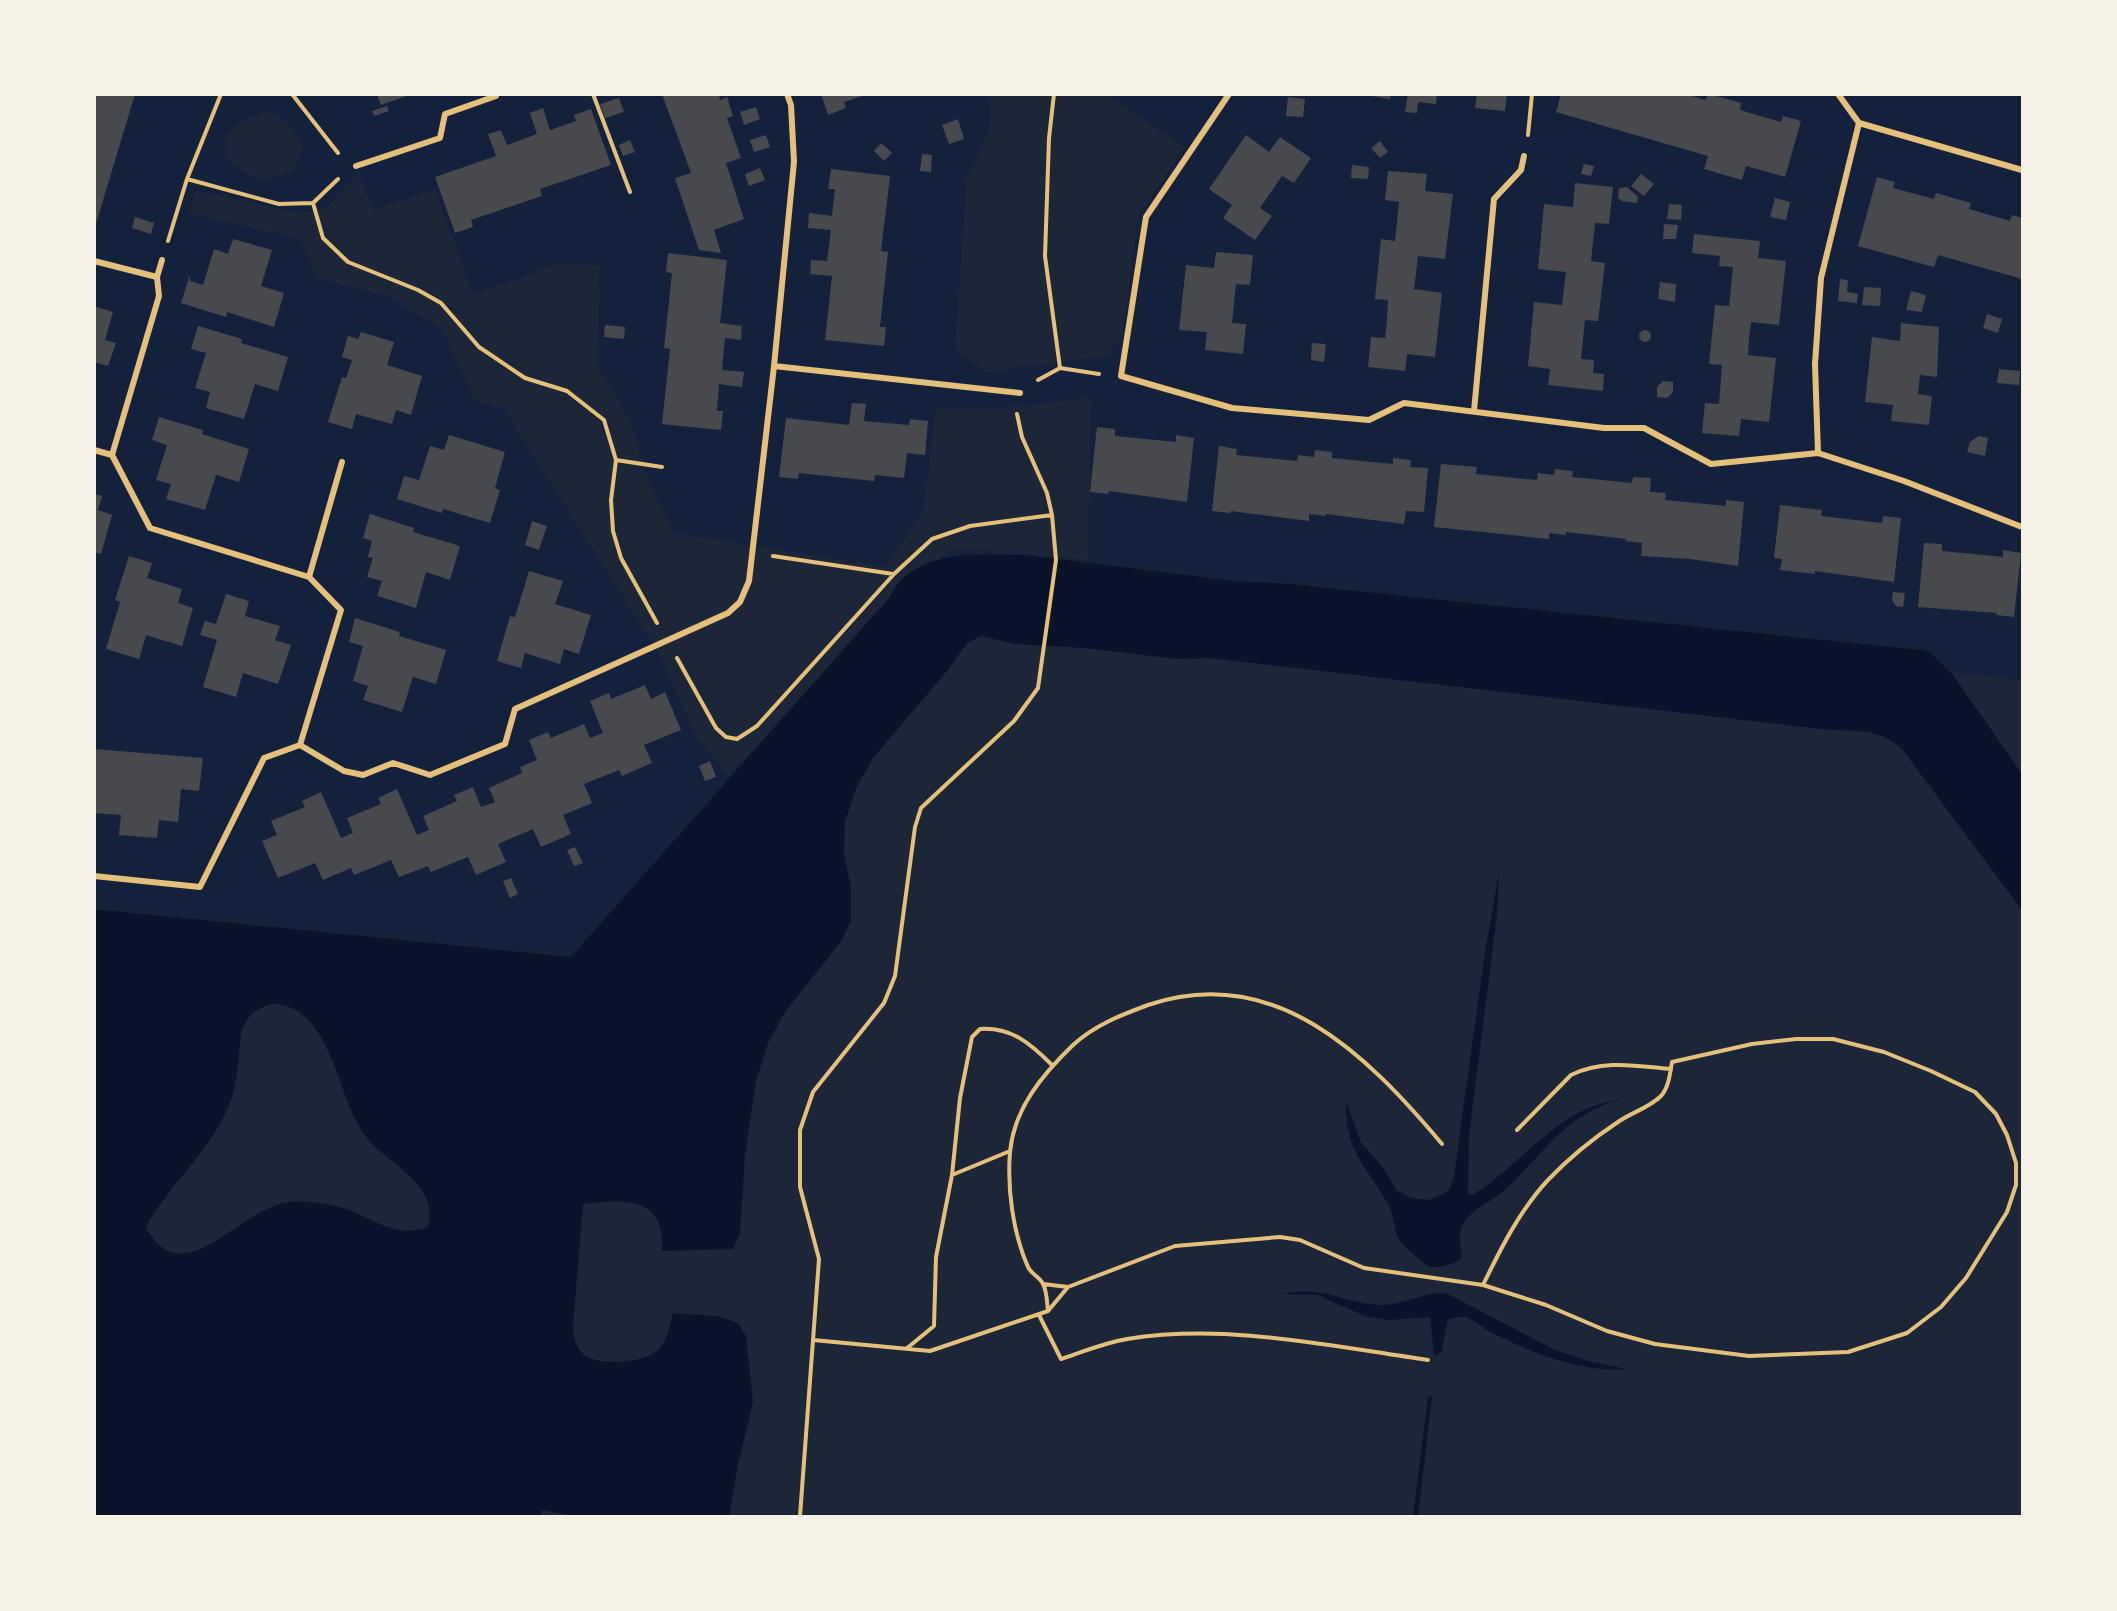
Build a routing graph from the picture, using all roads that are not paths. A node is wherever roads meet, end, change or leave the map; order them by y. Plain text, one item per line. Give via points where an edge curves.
1 (787, 94) edge
2 (1229, 94) edge
3 (1838, 94) edge
4 (498, 95) edge
5 (1859, 123) junction
6 (1524, 156) road end
7 (356, 166) dead end
8 (2022, 170) edge
9 (162, 260) road end
10 (94, 261) edge
11 (157, 277) junction
12 (774, 366) junction
13 (1020, 393) road end
14 (1474, 411) junction
15 (94, 450) edge
16 (1818, 453) junction
17 (112, 454) junction
18 (342, 462) dead end
19 (2022, 527) edge
20 (309, 577) junction
21 (300, 745) junction
22 (94, 876) edge

1 - 12 street via 794,162
2 - 14 street via 1146,217 1121,376 1232,408 1369,420 1404,403
3 - 5 street
4 - 7 street via 445,114 440,138
5 - 8 street
5 - 16 street via 1821,278 1815,364
6 - 14 street via 1521,170 1494,199
9 - 11 street
10 - 11 street
11 - 17 street via 159,296
12 - 13 street
12 - 21 street via 749,581 740,602 728,614 515,709 505,744 430,775 393,763 363,774 344,771
14 - 16 street via 1605,428 1644,428 1711,464
15 - 17 street
16 - 19 street via 1904,481
17 - 20 street via 150,528
18 - 20 street
20 - 21 street via 341,610
21 - 22 street via 264,758 200,886

